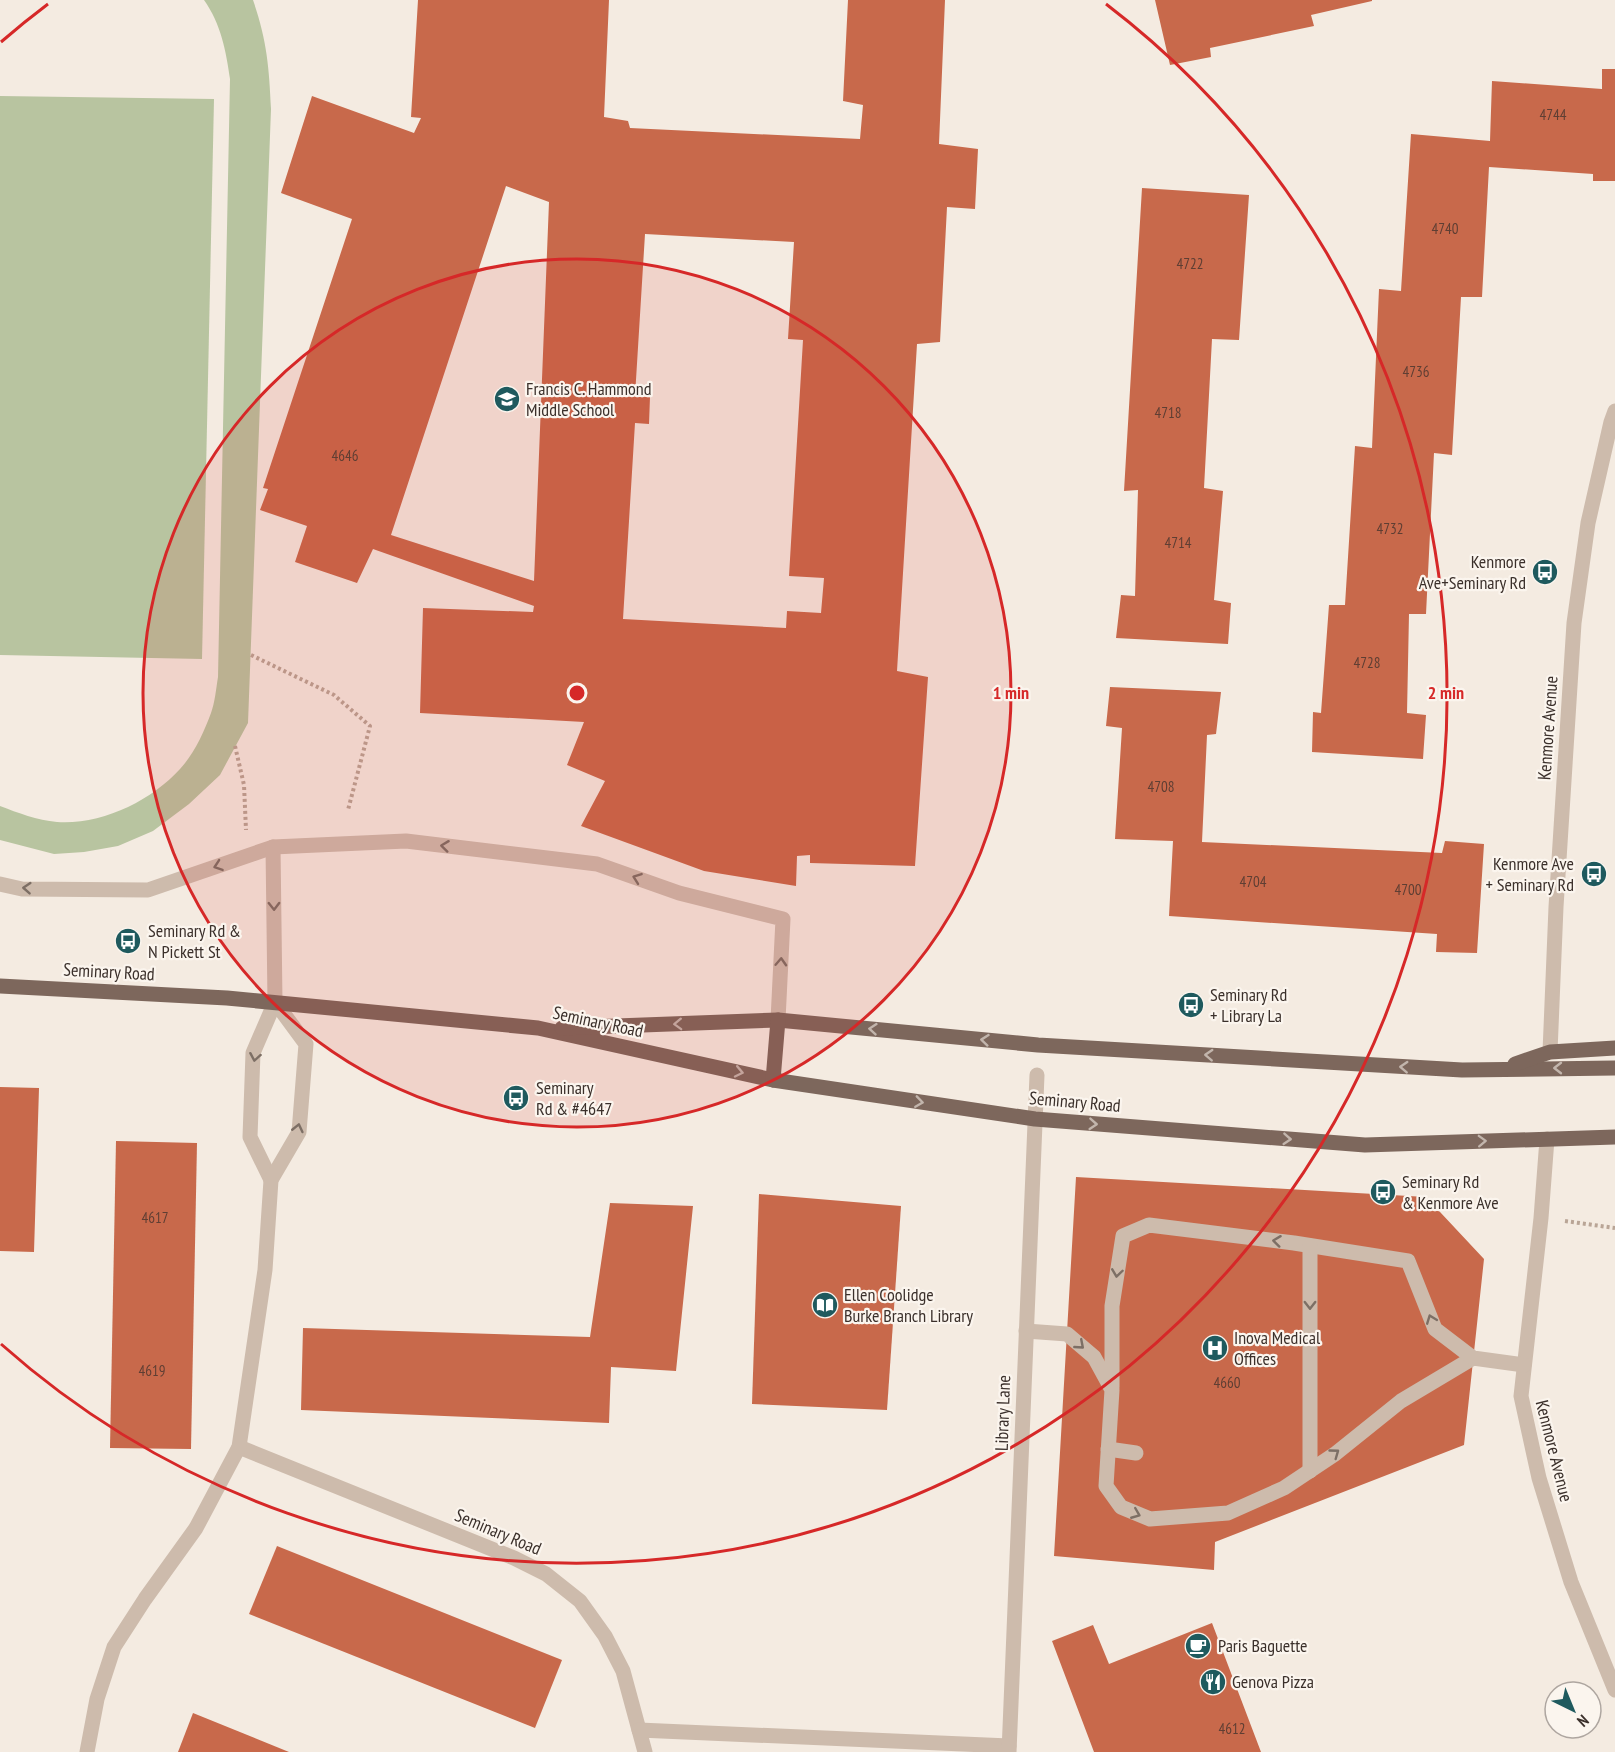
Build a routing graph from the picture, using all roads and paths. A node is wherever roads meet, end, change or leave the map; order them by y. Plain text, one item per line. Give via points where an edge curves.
1 (1615, 411) edge
2 (251, 655) dead end
3 (235, 746) dead end
4 (348, 810) dead end
5 (246, 831) dead end
6 (273, 848) junction
7 (0, 884) edge
8 (0, 986) edge
9 (275, 1002) junction
10 (778, 1020) junction
11 (538, 1028) junction
12 (1615, 1048) edge
13 (1550, 1052) junction
14 (1502, 1068) junction
15 (1615, 1068) edge
16 (1037, 1075) dead end
17 (773, 1080) junction
18 (1035, 1119) junction
19 (1615, 1137) edge
20 (1547, 1139) junction
21 (1615, 1149) edge
22 (272, 1180) junction
23 (1541, 1218) junction
24 (1615, 1227) edge
25 (1310, 1246) junction
26 (1026, 1330) junction
27 (1473, 1358) junction
28 (1524, 1365) junction
29 (1112, 1390) junction
30 (240, 1447) junction
31 (1108, 1449) junction
32 (1136, 1453) dead end
33 (1310, 1471) junction
34 (1614, 1685) edge
35 (639, 1730) junction
36 (1009, 1749) edge
37 (87, 1752) edge
38 (645, 1752) edge

1 - 13 street, Kenmore Avenue via 1588,523 1574,623
2 - 4 path via 334,695 370,726
3 - 5 path via 244,784
6 -> 7 street via 148,890 22,889
6 -> 9 street
10 -> 6 street via 783,919 679,893 597,864 406,841
8 - 9 main road, Seminary Road
9 - 11 main road, Seminary Road
9 -> 22 street via 253,1053 250,1137
22 -> 9 street via 299,1132 306,1044
10 -> 11 main road, Seminary Road
14 -> 10 main road, Seminary Road via 1462,1070 1038,1045
10 - 17 main road
11 -> 17 main road, Seminary Road
12 - 13 main road
13 - 14 main road
15 -> 14 main road, Seminary Road
16 - 18 street, Library Lane
17 -> 18 main road, Seminary Road
18 -> 20 main road, Seminary Road via 1365,1144
18 - 26 street, Library Lane
19 - 20 main road, Seminary Road
20 - 21 main road
20 - 23 street, Kenmore Avenue
22 - 30 street via 265,1270
23 - 24 path
23 - 28 street, Kenmore Avenue
27 -> 25 street via 1435,1329 1408,1261
25 -> 29 street via 1149,1225 1123,1236 1112,1306
25 -> 33 street
26 -> 29 street via 1067,1334 1094,1357
26 - 36 street, Library Lane
27 - 28 street
33 -> 27 street via 1401,1401
28 - 34 street, Kenmore Avenue via 1521,1396 1539,1478 1571,1582
29 - 31 street
30 - 35 street, Seminary Road via 546,1574 580,1601 605,1636 623,1671
30 - 37 street via 196,1528 114,1647 97,1699
31 - 32 street
31 -> 33 street via 1106,1486 1121,1508 1150,1519 1228,1513 1284,1488
35 - 36 street
35 - 38 street, Seminary Road

